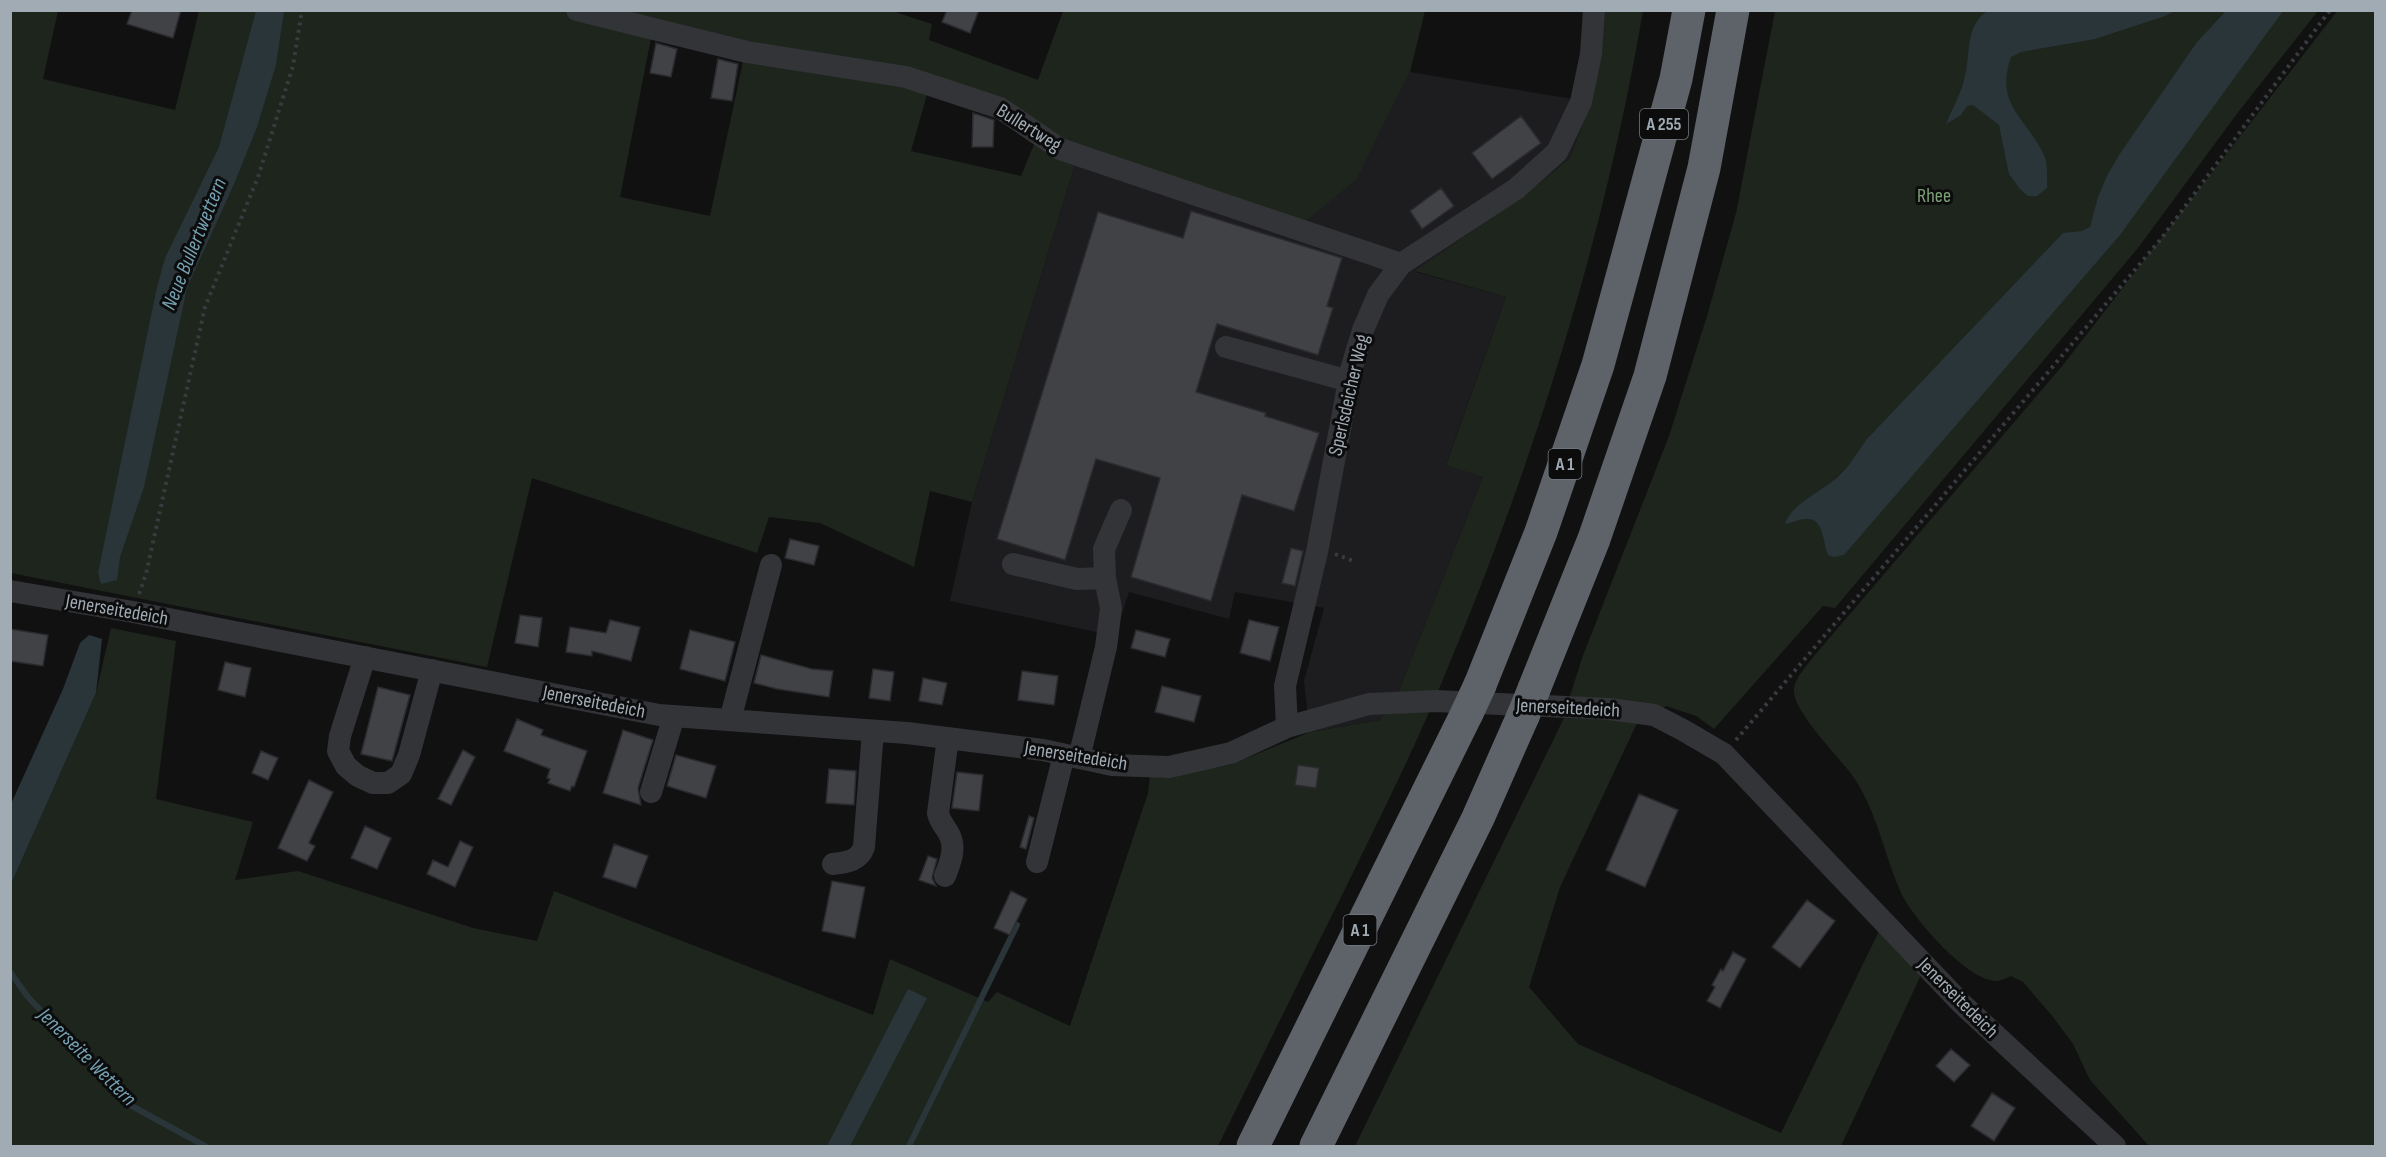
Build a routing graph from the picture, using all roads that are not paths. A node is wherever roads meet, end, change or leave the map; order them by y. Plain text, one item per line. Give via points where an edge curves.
1 (577, 10) edge
2 (1594, 10) edge
3 (1667, 10) edge
4 (1689, 10) edge
5 (1733, 10) edge
6 (1633, 237) junction
7 (1401, 264) junction
8 (1226, 347) dead end
9 (1349, 381) junction
10 (1120, 510) dead end
11 (1013, 564) dead end
12 (771, 565) dead end
13 (1105, 578) junction
14 (10, 591) edge
15 (365, 657) junction
16 (432, 670) junction
17 (674, 716) junction
18 (730, 720) junction
19 (1287, 727) junction
20 (873, 731) junction
21 (948, 738) junction
22 (1071, 756) junction
23 (651, 792) dead end
24 (1037, 862) dead end
25 (833, 864) dead end
26 (945, 876) dead end
27 (1253, 1146) edge
28 (1316, 1146) edge
29 (2115, 1146) edge

1 - 7 street, Bullertweg via 747,52 906,77 1000,108 1060,149
2 - 7 street, Sperlsdeicher Weg via 1591,54 1581,102 1557,152 1516,189
3 - 6 highway, A 1
4 - 6 highway, A 255 via 1676,79
5 - 28 highway via 1704,168 1650,376 1594,539 1478,818
6 - 27 highway, A 1 via 1598,365 1512,608 1473,699
7 - 9 street, Sperlsdeicher Weg via 1377,295
8 - 9 street
9 - 19 street, Sperlsdeicher Weg via 1317,552 1285,686
10 - 13 street via 1104,549
11 - 13 street via 1077,579
12 - 18 street
13 - 22 street via 1111,608 1106,647
14 - 15 street, Jenerseitedeich
15 - 16 street, Jenerseitedeich
15 - 16 street via 338,751 346,766 373,783 388,783 401,774
16 - 17 street, Jenerseitedeich
17 - 18 street, Jenerseitedeich
17 - 23 street
18 - 20 street, Jenerseitedeich
19 - 22 street, Jenerseitedeich via 1232,753 1169,767 1112,765
19 - 29 street, Jenerseitedeich via 1369,704 1436,701 1609,709 1654,715 1724,754 1960,1003
20 - 21 street, Jenerseitedeich
20 - 25 street via 864,847 856,859
21 - 22 street, Jenerseitedeich
21 - 26 street via 938,813 950,836 953,853
22 - 24 street

